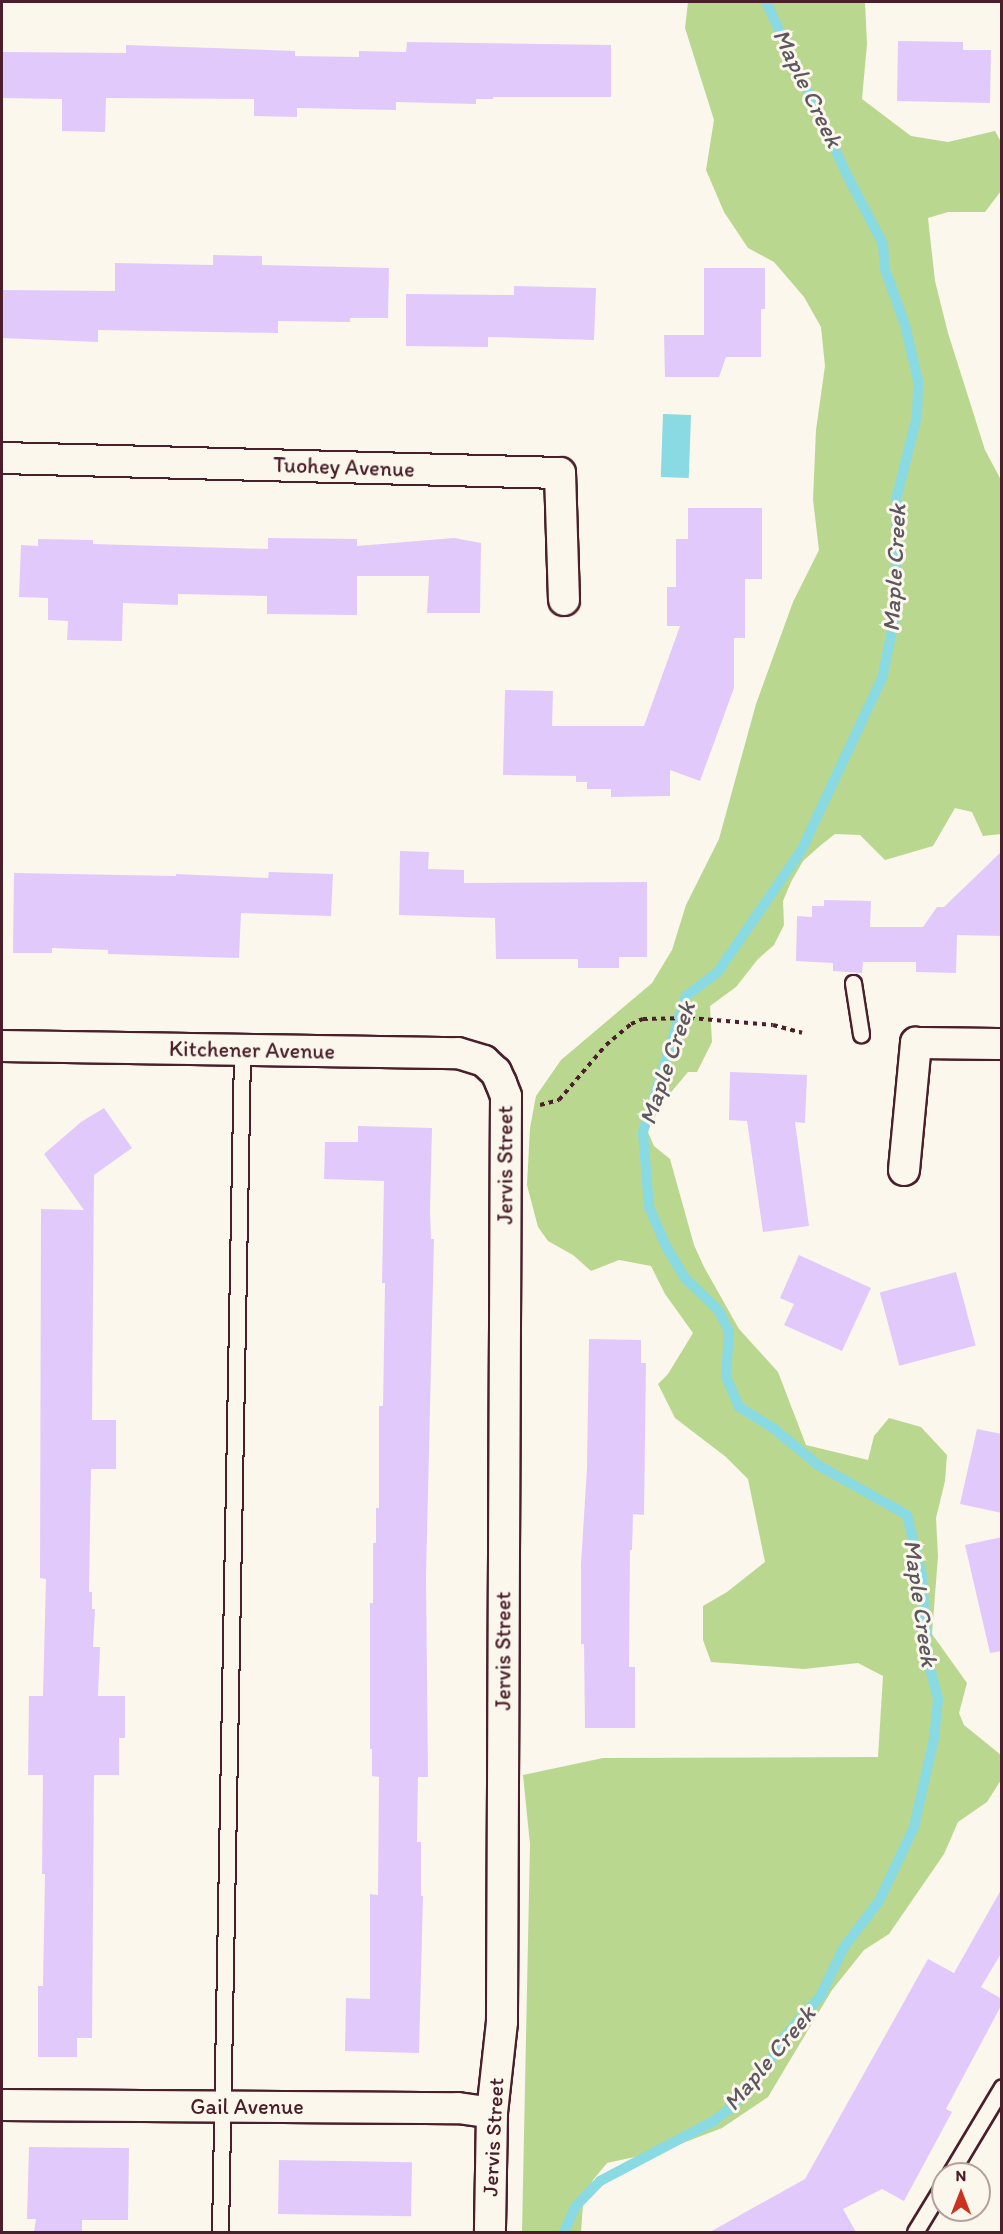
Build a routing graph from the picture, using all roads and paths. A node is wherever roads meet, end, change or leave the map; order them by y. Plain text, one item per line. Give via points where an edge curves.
1 (2, 458) edge
2 (564, 600) dead end
3 (853, 983) dead end
4 (802, 1033) dead end
5 (861, 1034) dead end
6 (1002, 1044) edge
7 (2, 1046) edge
8 (242, 1050) junction
9 (496, 1072) joint
10 (531, 1106) dead end
11 (904, 1170) dead end
12 (1002, 2087) edge
13 (2, 2105) edge
14 (223, 2107) junction
15 (492, 2113) junction
16 (957, 2162) edge
17 (931, 2206) edge
18 (220, 2232) edge
19 (490, 2232) edge
20 (915, 2232) edge

1 - 2 street, Tuohey Avenue via 560,473
3 - 5 lane
4 - 10 path via 772,1025 651,1017 631,1024 606,1045 559,1100
6 - 11 street via 916,1043
7 - 8 street, Kitchener Avenue
8 - 9 street, Kitchener Avenue via 458,1053 484,1061
8 - 14 lane
9 - 15 street, Jervis Street via 506,1096 506,1119 502,2022
12 - 16 lane
13 - 14 street, Gail Avenue
14 - 15 street, Gail Avenue via 458,2108
14 - 18 lane
15 - 19 street, Jervis Street
17 - 20 lane

